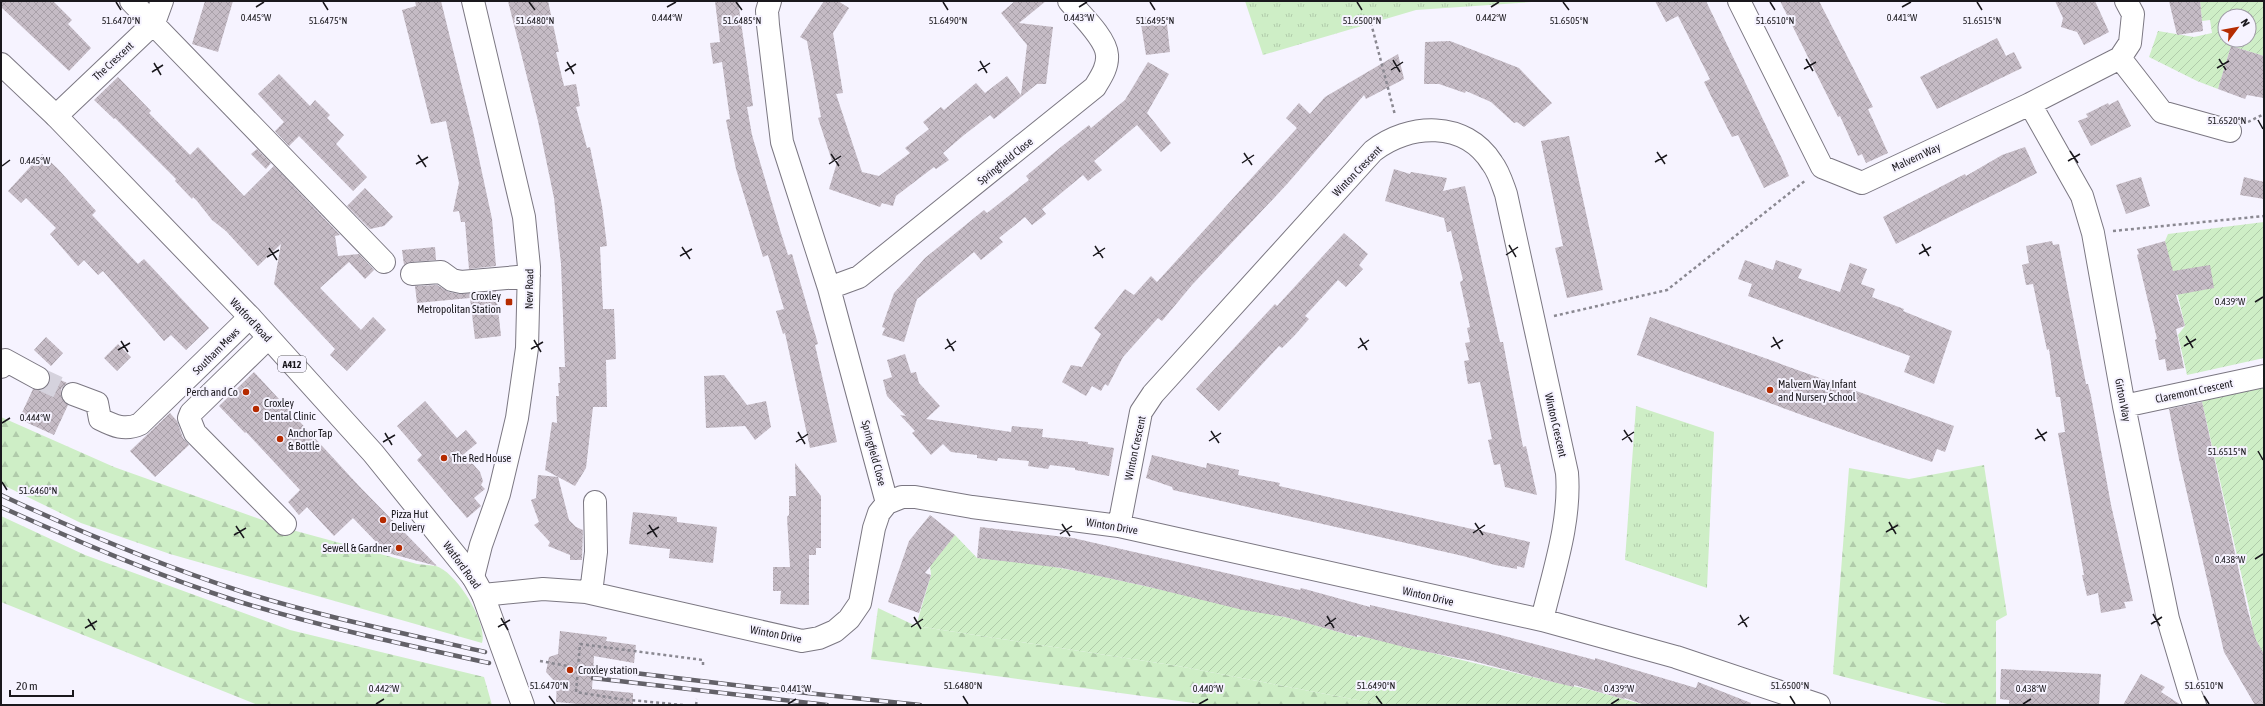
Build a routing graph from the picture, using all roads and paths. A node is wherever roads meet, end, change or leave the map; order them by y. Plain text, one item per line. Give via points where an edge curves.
1 (131, 1) edge
2 (162, 1) edge
3 (473, 1) edge
4 (770, 1) edge
5 (1069, 1) edge
6 (1739, 1) edge
7 (2126, 1) edge
8 (154, 23) junction
9 (1371, 23) dead end
10 (2120, 58) junction
11 (1, 64) edge
12 (2030, 104) junction
13 (56, 116) junction
14 (2230, 131) dead end
15 (1400, 135) junction
16 (1822, 167) junction
17 (2264, 216) edge
18 (2093, 233) junction
19 (384, 262) dead end
20 (412, 274) dead end
21 (529, 276) junction
22 (829, 288) junction
23 (250, 317) junction
24 (1533, 321) junction
25 (268, 338) junction
26 (1, 367) edge
27 (2264, 376) edge
28 (38, 378) tunnel mouth
29 (73, 394) tunnel mouth
30 (2124, 406) junction
31 (595, 502) dead end
32 (887, 503) junction
33 (285, 524) dead end
34 (1119, 526) junction
35 (478, 586) junction
36 (591, 593) junction
37 (1542, 620) junction
38 (540, 661) dead end
39 (578, 668) junction
40 (702, 668) dead end
41 (697, 699) dead end
42 (523, 705) edge
43 (683, 705) edge
44 (696, 705) edge
45 (1819, 705) edge
46 (2195, 705) edge

1 - 8 street
2 - 8 street, The Crescent
3 - 21 street, New Road via 524,217
4 - 22 street, Springfield Close via 767,11 768,26 782,142
5 - 22 street, Springfield Close via 1102,40 1107,55 1104,72 1095,87 859,277
6 - 16 street
7 - 10 street via 2133,14 2130,43
8 - 13 street, The Crescent
8 - 19 street
9 - 15 path
10 - 12 street, Malvern Way
10 - 14 street via 2162,112
11 - 13 street, Watford Road / A412
12 - 16 street, Malvern Way via 1862,183
12 - 18 street, Girton Way via 2082,196
13 - 23 street, Watford Road / A412
15 - 24 street, Winton Crescent via 1416,130 1452,134 1467,139 1492,161 1506,194
15 - 34 street, Winton Crescent via 1373,151 1153,394 1141,412
16 - 24 path via 1667,290
17 - 18 path
18 - 30 street, Girton Way
20 - 21 street via 441,272 452,280 461,282
21 - 35 street, New Road via 527,348 517,418 499,494 481,545
22 - 32 street, Springfield Close
23 - 25 street, Watford Road / A412
23 - 29 street, Southam Mews via 140,424 132,428 105,422 100,419 97,403
24 - 37 street, Winton Crescent via 1567,473 1569,495
25 - 33 street via 188,418 195,433
25 - 35 street, Watford Road / A412 via 373,453
26 - 28 street via 5,360
27 - 30 street, Claremont Crescent
30 - 46 street, Girton Way via 2168,619
31 - 36 street via 595,571
32 - 34 street, Winton Drive via 902,497 915,497
32 - 36 street, Winton Drive via 879,513 874,528 860,603 849,619 835,631 818,638 802,641
34 - 37 street, Winton Drive
35 - 36 street, Winton Drive
35 - 42 street, Watford Road / A412
37 - 45 street, Winton Drive via 1676,658
38 - 39 path
39 - 40 path via 580,644 703,660
39 - 43 path via 576,692
41 - 44 path

